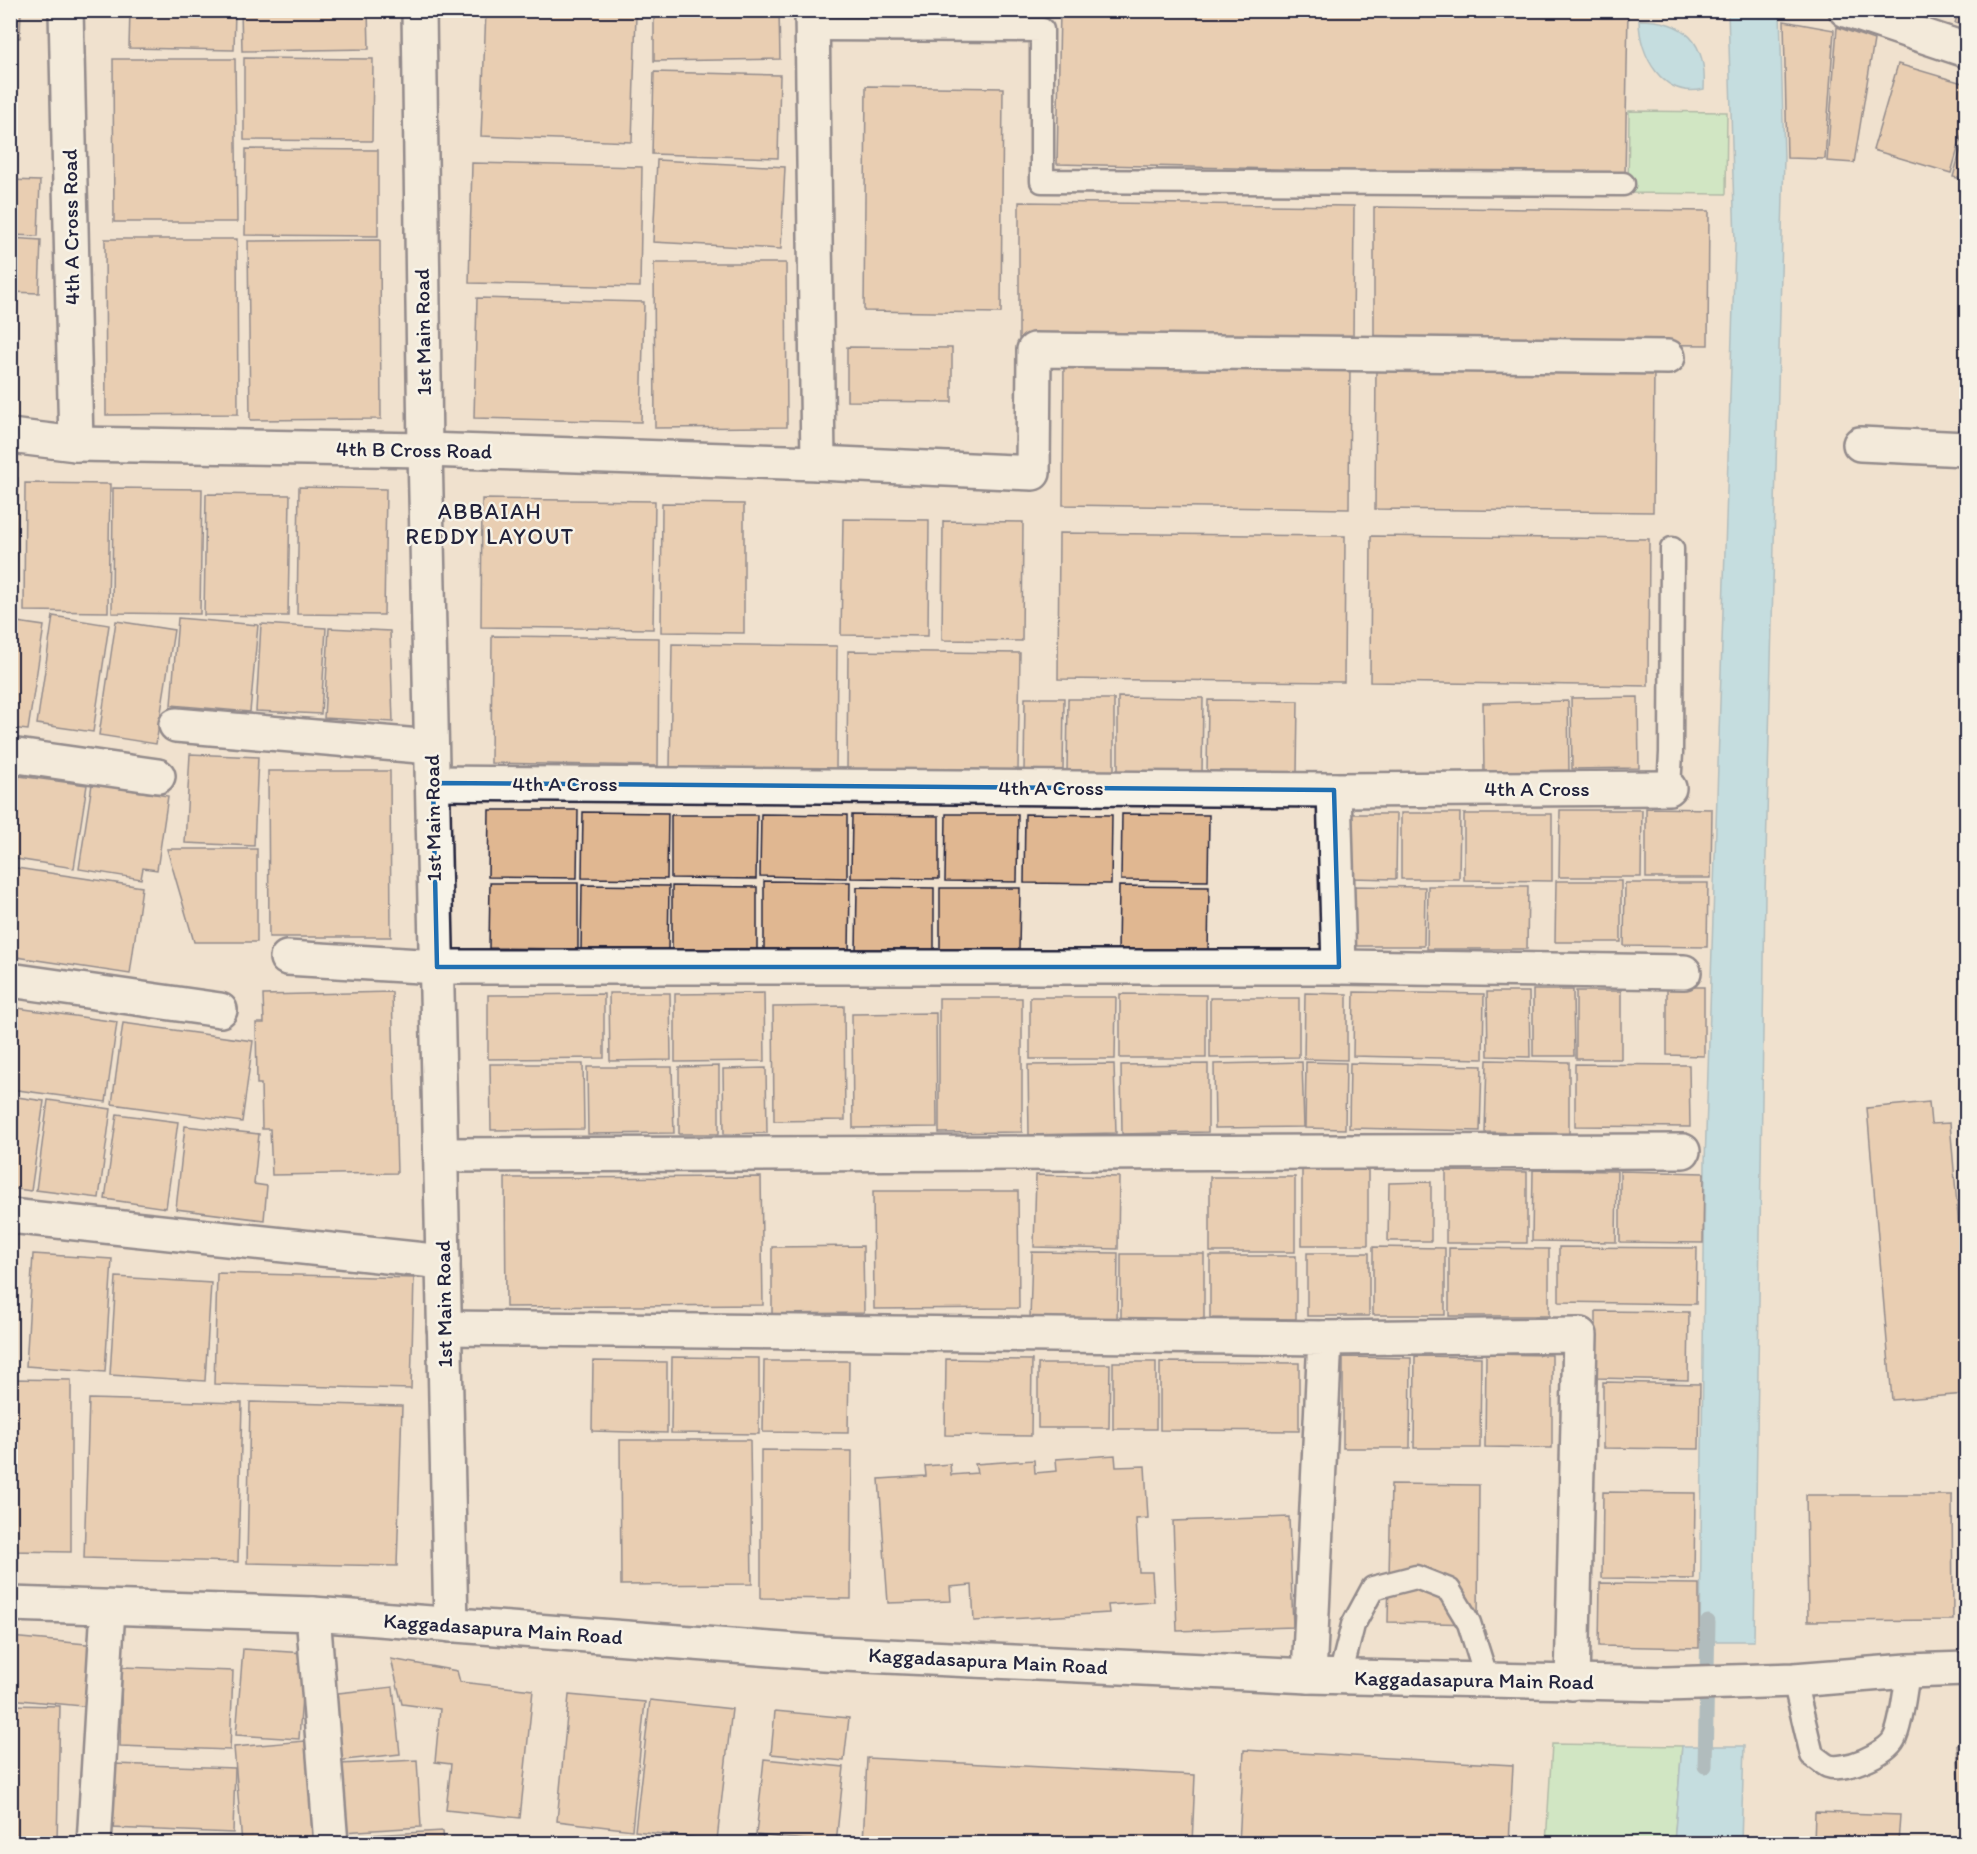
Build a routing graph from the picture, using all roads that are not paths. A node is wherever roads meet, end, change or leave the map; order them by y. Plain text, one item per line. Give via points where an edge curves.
1 (66, 10) edge
2 (419, 10) edge
3 (1846, 10) edge
4 (812, 20) edge
5 (1042, 20) edge
6 (1966, 50) edge
7 (1623, 184) dead end
8 (1668, 357) dead end
9 (10, 436) edge
10 (76, 444) junction
11 (1860, 444) dead end
12 (1966, 449) edge
13 (425, 450) junction
14 (818, 463) junction
15 (1672, 549) dead end
16 (176, 725) dead end
17 (431, 747) junction
18 (10, 755) edge
19 (158, 776) dead end
20 (433, 783) junction
21 (1669, 788) joint
22 (1334, 789) junction
23 (287, 958) dead end
24 (437, 967) junction
25 (1339, 967) junction
26 (1684, 972) dead end
27 (10, 980) edge
28 (220, 1010) dead end
29 (1683, 1151) dead end
30 (441, 1155) junction
31 (10, 1216) edge
32 (443, 1262) junction
33 (444, 1328) junction
34 (1325, 1338) junction
35 (10, 1604) edge
36 (108, 1608) junction
37 (313, 1614) junction
38 (451, 1625) junction
39 (1966, 1670) edge
40 (1908, 1671) junction
41 (1325, 1676) junction
42 (1487, 1680) junction
43 (1794, 1680) junction
44 (1572, 1683) junction
45 (94, 1844) edge
46 (332, 1844) edge

1 - 10 street, 4th A Cross Road
2 - 13 street, 1st Main Road
3 - 6 street
4 - 5 lane
4 - 14 street
5 - 7 lane via 1042,181
8 - 14 street, 4th B Cross Road via 1034,350 1034,473
9 - 10 street, 4th B Cross Road
10 - 13 street, 4th B Cross Road
11 - 12 street
13 - 14 street, 4th B Cross Road
13 - 17 street, 1st Main Road
15 - 21 lane
16 - 17 street
17 - 20 street, 1st Main Road
18 - 19 street
20 - 22 street, 4th A Cross
20 - 24 street, 1st Main Road
21 - 22 street, 4th A Cross
22 - 25 street
23 - 24 street
24 - 25 street
24 - 30 street, 1st Main Road
25 - 26 street
27 - 28 street
29 - 30 street
30 - 32 street, 1st Main Road
31 - 32 street
32 - 33 street, 1st Main Road
33 - 34 street
33 - 38 street, 1st Main Road
34 - 41 street
34 - 44 street via 1580,1335
35 - 36 street, Kaggadasapura Main Road
36 - 37 street, Kaggadasapura Main Road
36 - 45 street
37 - 38 street, Kaggadasapura Main Road
37 - 46 street
38 - 41 street, Kaggadasapura Main Road via 823,1653
39 - 40 street, Kaggadasapura Main Road
40 - 43 street, Kaggadasapura Main Road
40 - 43 lane via 1894,1740 1850,1767 1828,1766 1812,1755
41 - 42 street, Kaggadasapura Main Road
41 - 42 lane via 1374,1588 1416,1577 1449,1590 1469,1623
42 - 44 street, Kaggadasapura Main Road
43 - 44 street, Kaggadasapura Main Road

